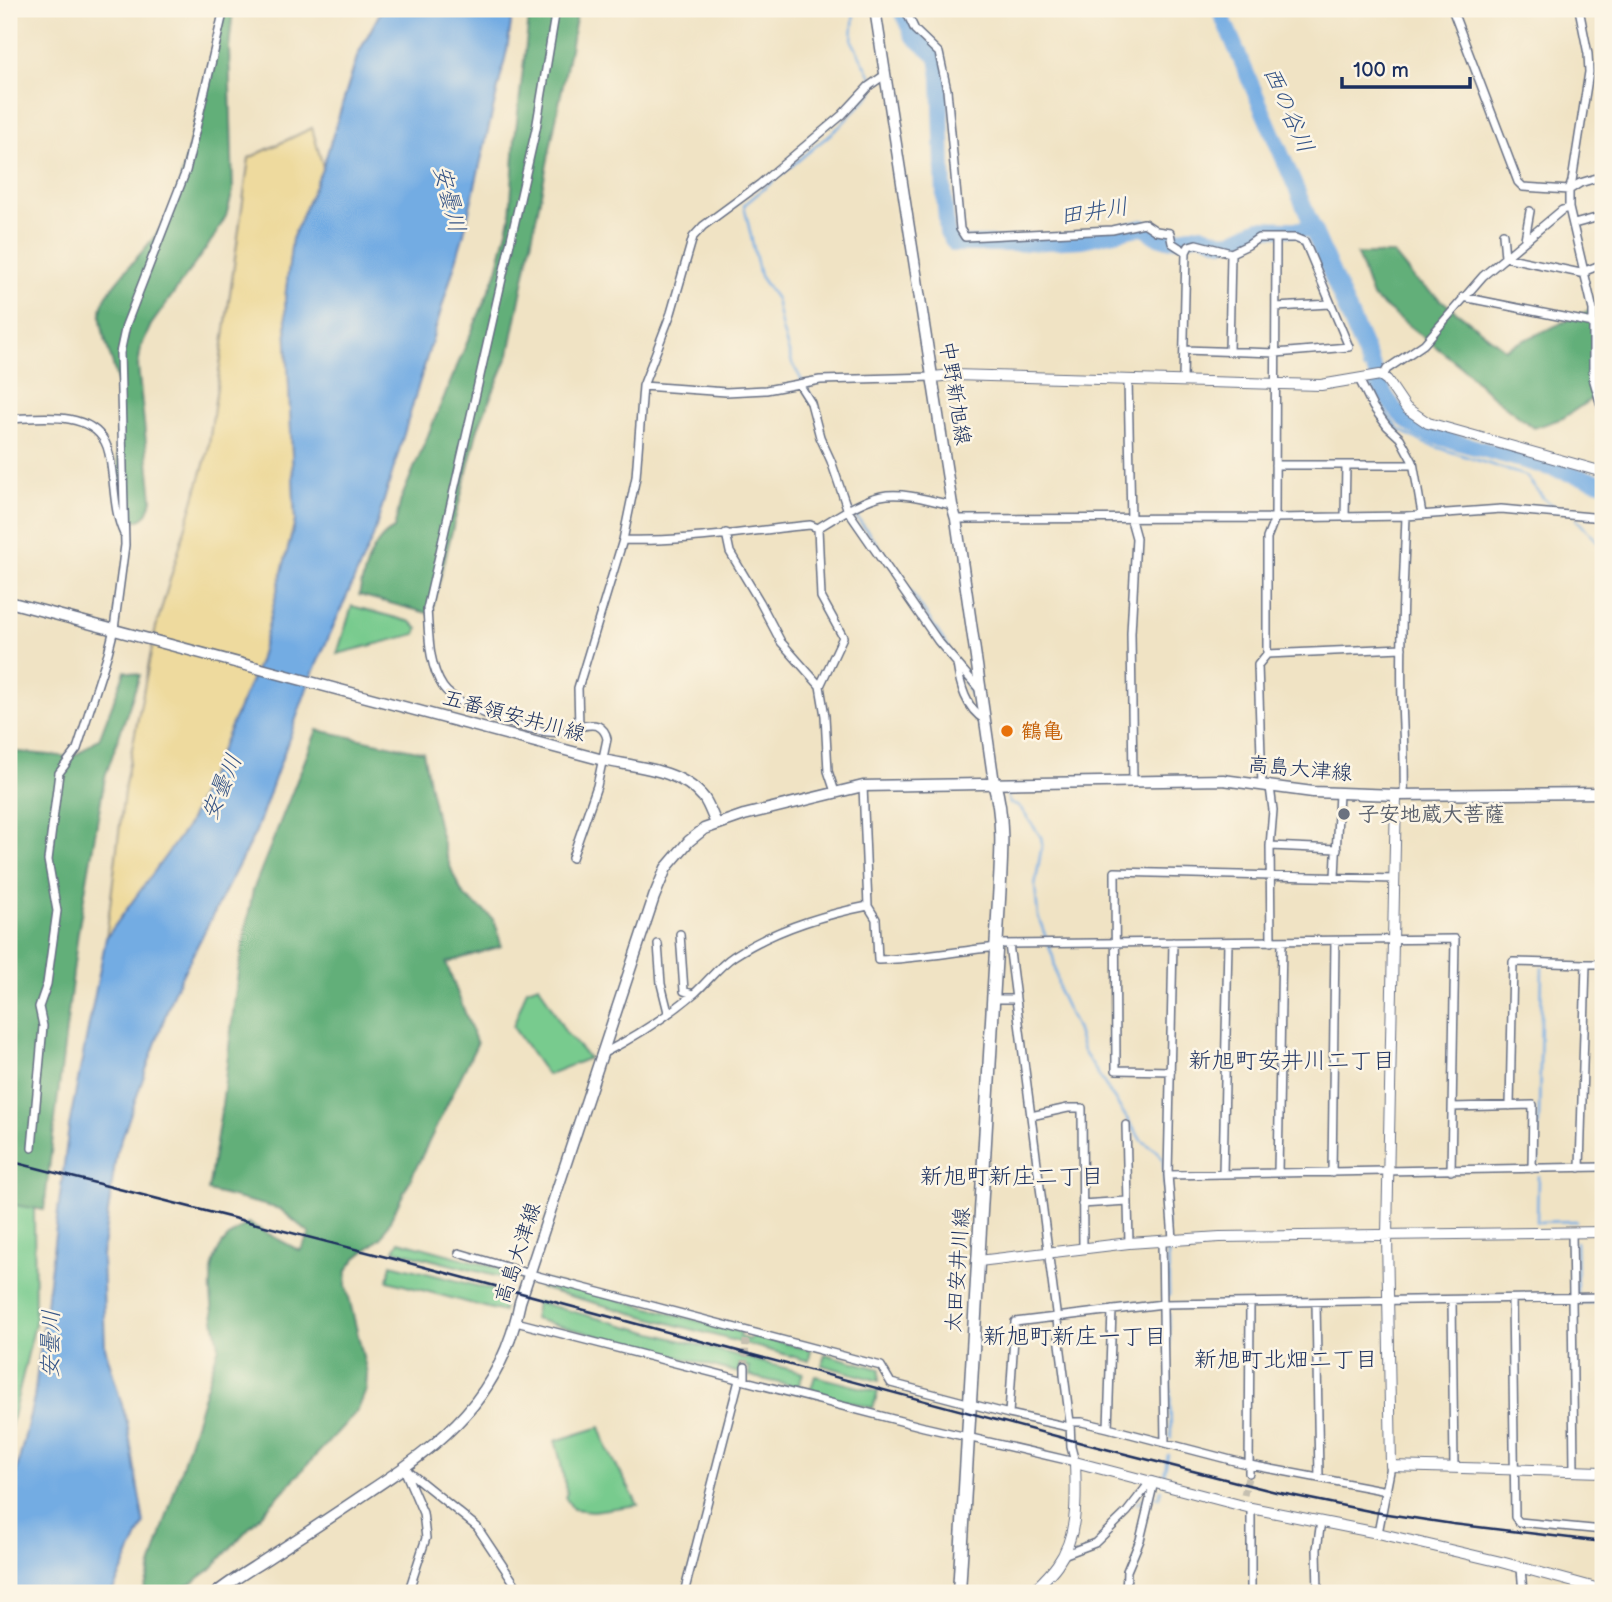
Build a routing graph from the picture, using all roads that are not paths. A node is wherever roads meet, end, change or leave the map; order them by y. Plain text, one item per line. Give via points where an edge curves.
1 (223, 9) edge
2 (556, 9) edge
3 (875, 9) edge
4 (905, 9) edge
5 (1452, 9) edge
6 (1579, 9) edge
7 (886, 74) junction
8 (1603, 176) edge
9 (1569, 190) junction
10 (1569, 208) junction
11 (1530, 211) dead end
12 (1603, 216) edge
13 (1574, 224) junction
14 (1503, 234) dead end
15 (1276, 239) junction
16 (1525, 239) junction
17 (1186, 252) junction
18 (1231, 253) junction
19 (1506, 257) junction
20 (1603, 264) edge
21 (1585, 272) junction
22 (1463, 297) junction
23 (1330, 303) junction
24 (1276, 307) junction
25 (1593, 323) junction
26 (1184, 350) junction
27 (1229, 352) junction
28 (1276, 353) junction
29 (1383, 376) junction
30 (933, 377) junction
31 (1359, 379) junction
32 (1128, 380) junction
33 (1183, 380) junction
34 (1275, 383) junction
35 (799, 384) junction
36 (643, 386) junction
37 (1603, 412) edge
38 (9, 419) edge
39 (1413, 464) junction
40 (1275, 465) junction
41 (1346, 465) junction
42 (1603, 472) edge
43 (952, 505) junction
44 (848, 511) junction
45 (1422, 514) junction
46 (1406, 516) junction
47 (1345, 517) junction
48 (1275, 518) junction
49 (1603, 518) edge
50 (956, 519) junction
51 (1131, 520) junction
52 (818, 528) junction
53 (726, 533) junction
54 (125, 536) junction
55 (623, 540) junction
56 (9, 602) edge
57 (119, 630) junction
58 (1402, 648) junction
59 (1267, 654) junction
60 (957, 664) junction
61 (820, 686) junction
62 (981, 691) junction
63 (985, 720) junction
64 (579, 727) junction
65 (603, 760) junction
66 (1133, 781) junction
67 (994, 783) junction
68 (863, 786) junction
69 (1266, 787) junction
70 (835, 792) junction
71 (1339, 793) junction
72 (1603, 793) edge
73 (1400, 795) junction
74 (716, 823) junction
75 (1270, 846) junction
76 (1337, 849) junction
77 (572, 858) dead end
78 (1270, 876) junction
79 (1335, 877) junction
80 (1395, 878) junction
81 (868, 906) junction
82 (680, 934) dead end
83 (1393, 940) junction
84 (1335, 941) junction
85 (1114, 942) junction
86 (1173, 942) junction
87 (1228, 942) junction
88 (1271, 942) junction
89 (1282, 942) junction
90 (657, 944) dead end
91 (1001, 945) junction
92 (1586, 964) junction
93 (1603, 964) edge
94 (693, 994) junction
95 (994, 999) junction
96 (1016, 999) junction
97 (668, 1012) junction
98 (602, 1054) junction
99 (1171, 1071) junction
100 (1510, 1106) junction
101 (1452, 1107) junction
102 (1031, 1116) junction
103 (1126, 1125) dead end
104 (32, 1148) dead end
105 (1603, 1167) edge
106 (1580, 1168) junction
107 (1532, 1169) junction
108 (1451, 1171) junction
109 (1388, 1172) junction
110 (1278, 1173) junction
111 (1332, 1173) junction
112 (1223, 1174) junction
113 (1168, 1175) junction
114 (1127, 1201) junction
115 (1082, 1204) junction
116 (1603, 1232) edge
117 (1572, 1233) junction
118 (1387, 1235) junction
119 (1167, 1240) junction
120 (1129, 1244) junction
121 (1083, 1249) junction
122 (1049, 1252) junction
123 (459, 1253) dead end
124 (979, 1261) junction
125 (530, 1274) junction
126 (1572, 1297) junction
127 (1603, 1297) edge
128 (1512, 1298) junction
129 (1452, 1300) junction
130 (1388, 1301) junction
131 (1316, 1302) junction
132 (1250, 1303) junction
133 (1163, 1304) junction
134 (1112, 1310) junction
135 (1056, 1316) junction
136 (516, 1322) junction
137 (749, 1331) junction
138 (746, 1340) tunnel mouth
139 (745, 1367) tunnel mouth
140 (742, 1380) junction
141 (971, 1405) junction
142 (1009, 1414) junction
143 (1069, 1425) junction
144 (1108, 1428) junction
145 (969, 1436) junction
146 (1165, 1443) junction
147 (1075, 1462) junction
148 (1391, 1466) junction
149 (404, 1468) junction
150 (1454, 1468) junction
151 (1249, 1469) junction
152 (1514, 1470) junction
153 (1574, 1471) junction
154 (1603, 1472) edge
155 (1319, 1478) junction
156 (1153, 1481) junction
157 (1387, 1491) junction
158 (1246, 1503) junction
159 (1321, 1521) junction
160 (1603, 1530) edge
161 (1378, 1533) junction
162 (1063, 1555) junction
163 (1521, 1567) junction
164 (1603, 1590) edge
165 (216, 1593) edge
166 (408, 1593) edge
167 (521, 1593) edge
168 (684, 1593) edge
169 (959, 1593) edge
170 (1031, 1593) edge
171 (1126, 1593) edge
172 (1251, 1593) edge
173 (1318, 1593) edge
174 (1523, 1593) edge

1 - 54 street via 186,171 122,344
2 - 64 street via 536,129 427,609 431,658 444,689 459,701 489,716 539,730 560,733
3 - 7 main road, 中野新旭線
4 - 17 street via 915,30 939,53 947,90 960,229 965,237 1112,230 1144,223 1170,233 1172,243
5 - 9 street via 1518,182 1523,187
6 - 9 street via 1589,72
7 - 30 main road, 中野新旭線
7 - 36 street via 693,237
8 - 9 street
9 - 10 street
10 - 13 street
10 - 16 street
11 - 16 street
12 - 13 street
13 - 21 street
14 - 19 street
15 - 18 street via 1258,238
15 - 23 street via 1305,242
15 - 24 street
16 - 19 street
17 - 18 street via 1196,244
17 - 26 street
18 - 27 street
19 - 21 street
19 - 22 street
20 - 21 street
21 - 25 street
22 - 25 street
22 - 29 street via 1424,344
23 - 24 street
23 - 28 street via 1349,347
24 - 28 street
25 - 37 street via 1593,378
26 - 27 street
26 - 33 street
27 - 28 street
28 - 34 street
29 - 31 street
29 - 42 street via 1406,408 1428,423
30 - 32 street
30 - 35 street
30 - 43 main road, 中野新旭線
31 - 34 street via 1321,385
31 - 39 street
32 - 33 street
32 - 51 street
33 - 34 street
34 - 40 street
35 - 36 street via 726,392
35 - 44 street via 811,403
36 - 55 street via 636,477
38 - 54 street via 76,420 92,427 105,441
39 - 41 street
39 - 45 street
40 - 41 street
40 - 48 street
41 - 47 street
43 - 44 street via 884,495
43 - 50 main road, 中野新旭線
44 - 52 street
44 - 60 street
45 - 46 street
45 - 49 street via 1501,509
46 - 47 street
46 - 58 street
47 - 48 street
48 - 51 street
48 - 59 street via 1267,538
50 - 51 street
50 - 62 main road, 中野新旭線
51 - 66 street via 1136,538 1131,633
52 - 53 street
52 - 61 street via 821,597 844,637
53 - 55 street via 667,541
53 - 61 street via 730,552 781,642
54 - 57 street
55 - 64 street via 578,688
56 - 57 main road, 五番領安井川線
57 - 65 main road, 五番領安井川線
57 - 104 street via 77,749 59,773 48,860 57,911 47,984 39,1007 43,1026
58 - 59 street
58 - 73 street via 1406,753
59 - 69 street via 1258,665
60 - 62 street
60 - 63 street via 962,691
61 - 70 street via 828,771
62 - 63 main road, 中野新旭線
63 - 67 main road, 中野新旭線
64 - 65 street via 599,727 605,732
65 - 74 main road, 五番領安井川線 via 686,783 704,798
65 - 77 street
66 - 67 main road, 高島大津線
66 - 69 main road, 高島大津線 via 1223,780
67 - 68 main road
67 - 91 main road, 太田安井川線 via 1001,845
68 - 70 main road
68 - 81 street
69 - 71 main road, 高島大津線
69 - 75 street via 1273,810
70 - 74 main road
71 - 73 main road, 高島大津線
71 - 76 street
72 - 73 main road, 高島大津線
73 - 80 street
74 - 98 main road, 高島大津線 via 690,841 666,867
75 - 76 street
75 - 78 street
76 - 79 street
78 - 79 street
78 - 85 street via 1115,872
78 - 88 street
79 - 80 street
80 - 83 street
81 - 91 street via 876,919 878,960
81 - 94 street via 829,913 765,938 731,957
82 - 94 street via 684,991
83 - 84 street
83 - 101 street via 1455,939
83 - 109 street
84 - 89 street
84 - 111 street
85 - 86 street
85 - 91 street
85 - 99 street via 1115,1070
86 - 87 street
86 - 99 street
87 - 88 street
87 - 112 street
88 - 89 street
89 - 110 street
90 - 97 street
91 - 95 main road, 太田安井川線
91 - 96 street
92 - 93 street
92 - 100 street via 1513,962
92 - 106 street
94 - 97 street
95 - 96 street
95 - 124 main road, 太田安井川線
96 - 102 street
97 - 98 street
98 - 125 main road, 高島大津線
99 - 113 street
100 - 101 street
100 - 107 street via 1534,1105
101 - 108 street
102 - 115 street via 1082,1108
102 - 122 street
103 - 114 street
105 - 106 street
106 - 107 street
107 - 108 street
108 - 109 street
109 - 111 street
109 - 118 street
110 - 111 street
110 - 112 street
112 - 113 street
113 - 119 street
114 - 115 street
114 - 120 street
115 - 121 street
116 - 117 street
117 - 118 street
117 - 126 street
118 - 119 street
118 - 130 street
119 - 120 street
119 - 133 street
120 - 121 street
121 - 122 street
122 - 124 street
122 - 135 street
123 - 125 street
124 - 141 main road, 太田安井川線
125 - 136 main road, 高島大津線
125 - 137 street
126 - 127 street
126 - 128 street
126 - 153 street
128 - 129 street
128 - 152 street
129 - 130 street
129 - 150 street
130 - 131 street
130 - 148 street
131 - 132 street
131 - 155 street
132 - 133 street
132 - 151 street
133 - 134 street
133 - 146 street
134 - 135 street
134 - 144 street
135 - 142 street via 1015,1322
135 - 143 street
136 - 140 street
136 - 149 main road, 高島大津線 via 496,1372 477,1402 440,1441
137 - 138 street
137 - 141 street via 881,1366 891,1383
139 - 140 street
140 - 145 street
140 - 168 street
141 - 142 street
141 - 145 main road, 太田安井川線
142 - 143 street
143 - 144 street via 1082,1422
143 - 147 street
144 - 146 street
145 - 147 street
145 - 169 main road, 太田安井川線
146 - 151 street
147 - 156 street
147 - 162 street via 1076,1509
148 - 150 street
148 - 157 street
149 - 165 main road, 高島大津線
149 - 166 street via 423,1513 426,1538
149 - 167 street via 477,1527
150 - 152 street
151 - 155 street
152 - 153 street
152 - 160 street via 1515,1517 1519,1522
153 - 154 street
155 - 157 street
156 - 158 street
156 - 162 street via 1095,1542
156 - 171 street via 1140,1541 1127,1571
157 - 161 street
158 - 159 street
158 - 172 street
159 - 161 street
159 - 173 street
161 - 163 street
162 - 170 street
163 - 164 street
163 - 174 street

